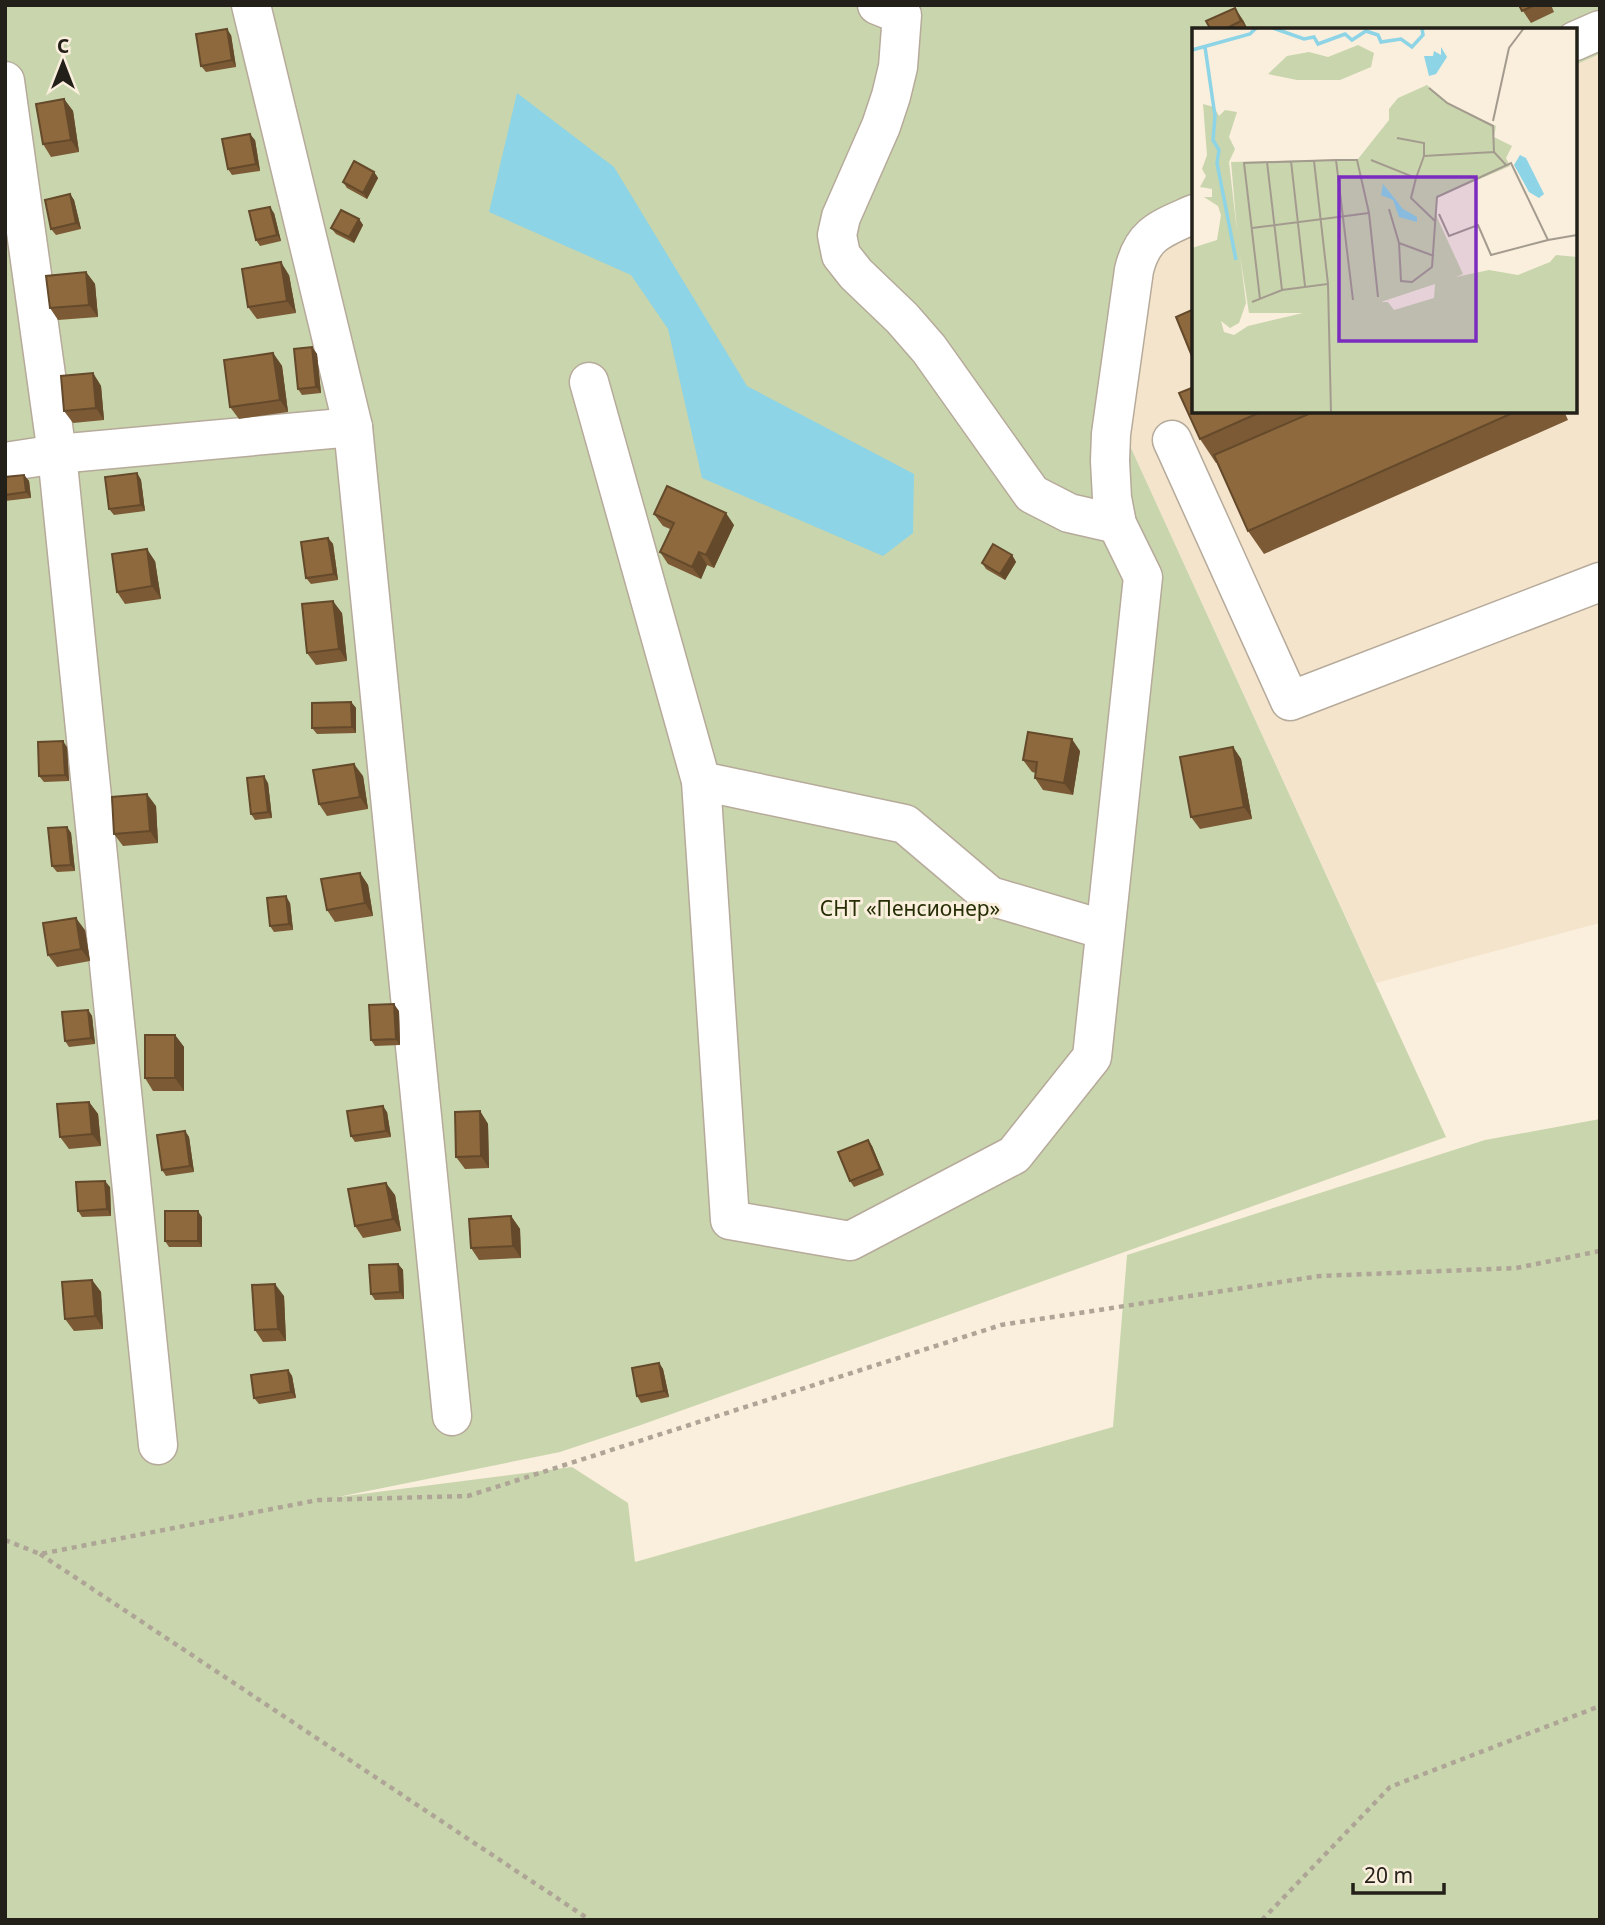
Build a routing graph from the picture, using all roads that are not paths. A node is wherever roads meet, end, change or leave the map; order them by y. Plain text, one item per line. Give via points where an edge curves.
1 (251, 5) edge
2 (894, 8) edge
3 (1600, 30) edge
4 (1577, 40) edge
5 (5, 81) edge
6 (1192, 215) edge
7 (589, 382) dead end
8 (353, 427) junction
9 (1172, 440) dead end
10 (57, 454) junction
11 (5, 462) edge
12 (1118, 524) junction
13 (1600, 582) edge
14 (701, 780) junction
15 (1105, 930) junction
16 (452, 1416) dead end
17 (158, 1445) dead end

1 - 8 lane
2 - 12 lane via 898,67 881,126 841,217 837,235 841,254 929,349 1032,494 1069,513
3 - 4 lane
5 - 10 lane
6 - 12 lane via 1151,235 1139,251 1134,270 1111,434 1111,480
7 - 14 lane
8 - 10 lane
8 - 16 lane
9 - 13 lane via 1290,701
10 - 11 lane
10 - 17 lane
12 - 15 lane via 1143,577
14 - 15 lane via 905,824 990,896
14 - 15 lane via 730,1220 850,1241 1014,1155 1092,1057

